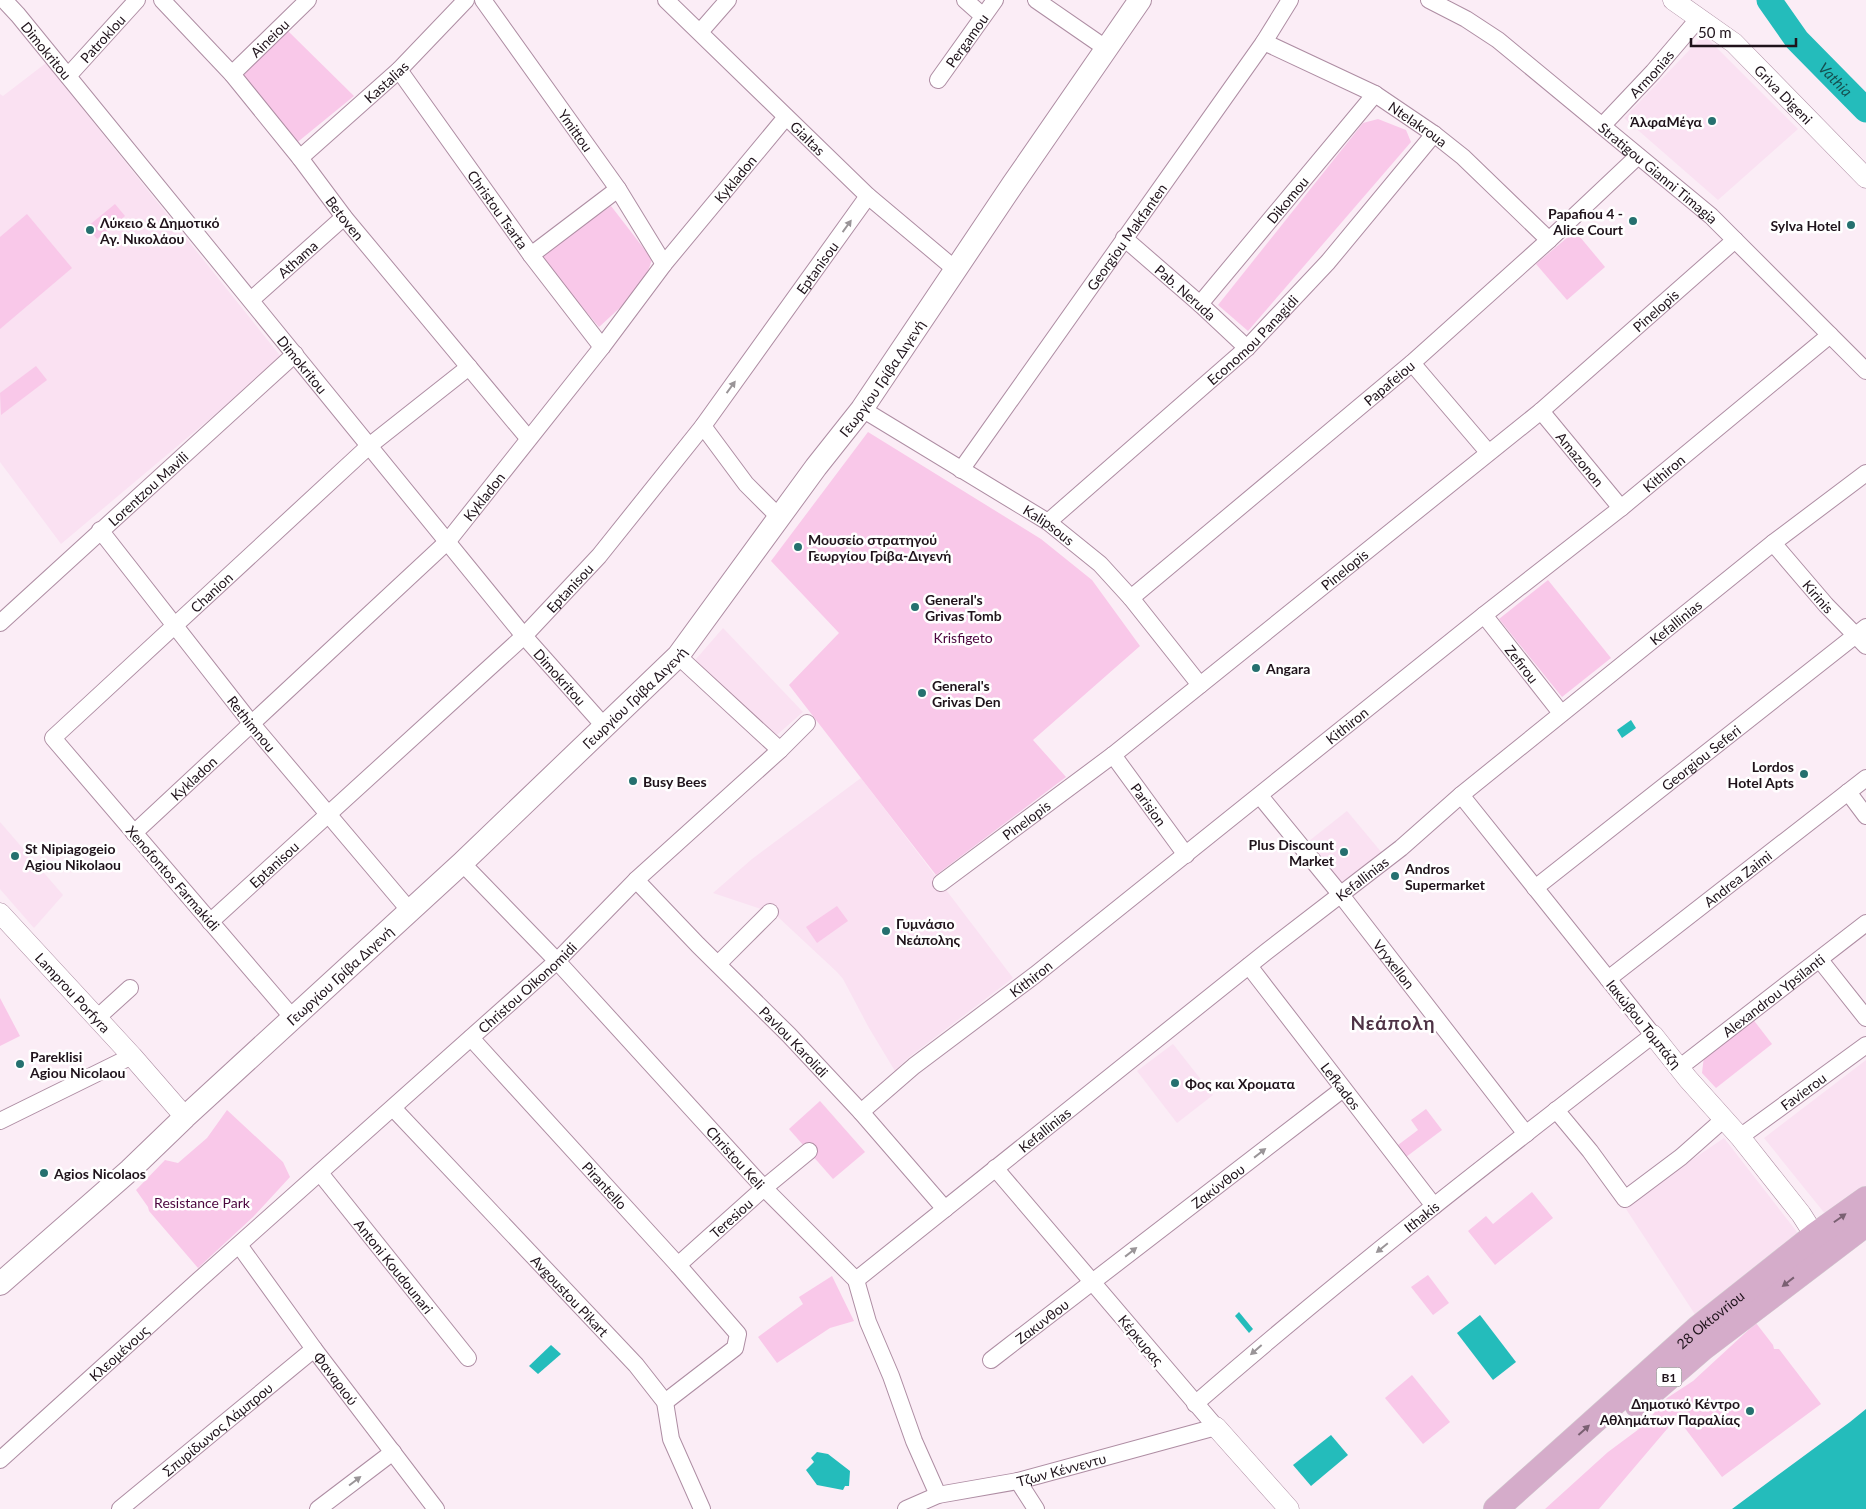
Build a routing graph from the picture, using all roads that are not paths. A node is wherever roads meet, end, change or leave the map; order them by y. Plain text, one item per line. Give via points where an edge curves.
1 (4, 0) edge
2 (137, 0) edge
3 (162, 0) edge
4 (308, 0) edge
5 (466, 0) edge
6 (483, 0) edge
7 (666, 0) edge
8 (728, 0) edge
9 (965, 0) edge
10 (995, 0) edge
11 (1036, 0) edge
12 (1140, 0) edge
13 (1290, 0) edge
14 (1428, 0) edge
15 (1673, 0) edge
16 (984, 16) junction
17 (1699, 18) junction
18 (700, 32) junction
19 (1264, 42) junction
20 (1107, 49) junction
21 (399, 70) junction
22 (232, 74) junction
23 (68, 76) junction
24 (938, 80) dead end
25 (1375, 94) junction
26 (786, 117) junction
27 (1602, 126) junction
28 (1434, 134) junction
29 (1638, 156) junction
30 (300, 158) junction
31 (1866, 178) edge
32 (618, 189) junction
33 (868, 196) junction
34 (344, 217) junction
35 (1124, 238) junction
36 (1549, 240) junction
37 (1735, 240) junction
38 (531, 255) junction
39 (664, 264) junction
40 (955, 270) junction
41 (252, 300) junction
42 (1200, 304) junction
43 (1830, 335) junction
44 (602, 347) junction
45 (1247, 348) junction
46 (295, 354) junction
47 (1412, 363) junction
48 (469, 367) junction
49 (1866, 371) edge
50 (862, 408) junction
51 (1541, 411) junction
52 (703, 426) junction
53 (528, 438) junction
54 (369, 446) junction
55 (1488, 452) junction
56 (960, 470) junction
57 (1866, 473) edge
58 (1621, 508) junction
59 (779, 517) junction
60 (1048, 522) junction
61 (100, 530) junction
62 (448, 541) junction
63 (1773, 543) junction
64 (1131, 598) junction
65 (1484, 614) junction
66 (0, 623) edge
67 (175, 626) junction
68 (524, 636) junction
69 (1863, 636) edge
70 (678, 656) junction
71 (1200, 685) junction
72 (1562, 713) junction
73 (251, 723) junction
74 (807, 723) dead end
75 (605, 727) junction
76 (53, 738) joint
77 (780, 750) junction
78 (1112, 755) junction
79 (1866, 778) edge
80 (1848, 792) junction
81 (1461, 795) junction
82 (1260, 796) junction
83 (328, 815) junction
84 (1866, 816) edge
85 (134, 833) junction
86 (1186, 855) junction
87 (462, 863) junction
88 (636, 880) junction
89 (941, 883) dead end
90 (1535, 888) junction
91 (1341, 895) junction
92 (410, 911) junction
93 (770, 912) dead end
94 (0, 913) edge
95 (210, 922) junction
96 (1866, 923) edge
97 (1820, 960) junction
98 (557, 961) junction
99 (718, 964) junction
100 (1248, 966) junction
101 (1608, 979) junction
102 (130, 988) dead end
103 (96, 1018) junction
104 (292, 1018) junction
105 (1866, 1018) edge
106 (1653, 1035) junction
107 (471, 1038) junction
108 (1866, 1046) edge
109 (132, 1056) junction
110 (1679, 1068) junction
111 (1343, 1089) junction
112 (393, 1108) junction
113 (1556, 1110) junction
114 (861, 1112) junction
115 (185, 1117) junction
116 (1724, 1119) junction
117 (0, 1120) edge
118 (1526, 1134) junction
119 (1740, 1137) junction
120 (809, 1151) dead end
121 (995, 1168) junction
122 (320, 1173) junction
123 (764, 1188) junction
124 (1866, 1199) edge
125 (1434, 1206) junction
126 (945, 1209) junction
127 (1866, 1224) edge
128 (1820, 1244) junction
129 (238, 1246) junction
130 (678, 1265) junction
131 (856, 1280) junction
132 (1092, 1282) junction
133 (0, 1284) edge
134 (314, 1349) junction
135 (468, 1358) dead end
136 (991, 1360) dead end
137 (665, 1402) junction
138 (1195, 1404) junction
139 (1216, 1427) junction
140 (393, 1452) junction
141 (0, 1460) edge
142 (1018, 1481) junction
143 (938, 1495) junction
144 (120, 1509) edge
145 (318, 1509) edge
146 (436, 1509) edge
147 (702, 1509) edge
148 (906, 1509) edge
149 (1036, 1509) edge
150 (1289, 1509) edge
151 (1496, 1509) edge
152 (1518, 1509) edge

1 - 23 street, Dimokritou
2 - 23 street, Patroklou
3 - 22 street, Betoven
4 - 22 street, Aineiou
5 - 21 street, Kastalias
6 - 32 street, Ymittou
7 - 18 street, Gialtas
8 - 18 street
9 - 16 street
10 - 16 street, Pergamou
11 - 20 street
12 - 20 main road, Γεωργίου Γρίβα Διγενή
13 - 19 street, Georgiou Makfanten
14 - 27 street, Stratigou Gianni Timagia via 1498,40
15 - 17 street, Griva Digeni
16 - 24 street, Pergamou
17 - 27 street, Armonias
17 - 31 street, Griva Digeni via 1734,43
18 - 26 street, Gialtas
19 - 25 street, Ntelakroua
19 - 35 street, Georgiou Makfanten
20 - 40 main road, Γεωργίου Γρίβα Διγενή
21 - 30 street, Kastalias
21 - 38 street, Christou Tsarta
22 - 30 street, Betoven
23 - 41 street, Dimokritou
25 - 28 street, Ntelakroua
25 - 42 street, Dikomou
26 - 33 street, Gialtas
26 - 39 street, Kykladon
27 - 29 street, Stratigou Gianni Timagia
28 - 36 street, Ntelakroua via 1463,157
28 - 45 street, Economou Panagidi via 1328,262
29 - 36 street, Papafeiou
29 - 37 street, Stratigou Gianni Timagia
30 - 34 street, Betoven
32 - 38 street
32 - 39 street, Ymittou
33 - 40 street, Gialtas
52 -> 33 street, Eptanisou
34 - 41 street, Athama
34 - 48 street, Betoven
35 - 42 street, Pab. Neruda
35 - 56 street, Georgiou Makfanten
36 - 47 street, Papafeiou
37 - 43 street, Stratigou Gianni Timagia
37 - 51 street, Pinelopis
38 - 44 street, Christou Tsarta
39 - 44 street, Kykladon
40 - 50 main road, Γεωργίου Γρίβα Διγενή
41 - 46 street, Dimokritou
42 - 45 street, Pab. Neruda
43 - 49 street, Stratigou Gianni Timagia
43 - 58 street, Kithiron
44 - 53 street, Kykladon
45 - 60 street, Economou Panagidi
46 - 54 street, Dimokritou
46 - 61 street, Lorentzou Mavili
47 - 55 street
47 - 64 street, Papafeiou
48 - 53 street, Betoven
48 - 54 street, Chanion
50 - 56 street, Kalipsous
50 - 59 main road, Γεωργίου Γρίβα Διγενή
51 - 55 street, Pinelopis
51 - 58 street, Amazonon
52 - 59 street via 746,484
52 - 68 street, Eptanisou via 599,556
53 - 62 street, Kykladon
54 - 62 street, Dimokritou
54 - 67 street, Chanion
55 - 71 street, Pinelopis
56 - 60 street, Kalipsous
57 - 63 street, Kefallinias
58 - 65 street, Kithiron
59 - 70 main road, Γεωργίου Γρίβα Διγενή
60 - 64 street, Kalipsous via 1100,564
61 - 66 street, Lorentzou Mavili
61 - 67 street, Rethimnou
62 - 68 street, Dimokritou
62 - 73 street, Kykladon
63 - 69 street, Kirinis via 1826,605
63 - 72 street, Kefallinias
64 - 71 street, Kalipsous
65 - 72 street, Zefirou
65 - 82 street, Kithiron
67 - 73 street, Rethimnou
67 - 76 street, Chanion
68 - 75 street, Dimokritou
68 - 83 street, Eptanisou
69 - 90 street, Georgiou Seferi
70 - 75 main road, Γεωργίου Γρίβα Διγενή
70 - 77 street
71 - 78 street, Pinelopis
72 - 81 street, Kefallinias
73 - 83 street, Rethimnou
73 - 85 street, Kykladon
74 - 77 street, Christou Oikonomidi
75 - 87 main road, Γεωργίου Γρίβα Διγενή
76 - 85 street, Xenofontos Farmakidi
77 - 88 street, Christou Oikonomidi
78 - 86 street, Parision
78 - 89 street, Pinelopis
79 - 80 street, Andrea Zaimi
80 - 84 street
80 - 101 street, Andrea Zaimi
81 - 90 street, Ιακώβου Τομπάζη
81 - 91 street, Kefallinias
82 - 86 street, Kithiron
82 - 91 street, Vryxellon
83 - 92 street, Rethimnou
83 - 95 street, Eptanisou
85 - 95 street, Xenofontos Farmakidi
86 - 114 street, Kithiron via 914,1066
87 - 92 main road, Γεωργίου Γρίβα Διγενή
87 - 98 street, Christou Keli
88 - 98 street, Christou Oikonomidi
88 - 99 street, Pavlou Karolidi
90 - 101 street, Ιακώβου Τομπάζη
91 - 100 street, Kefallinias
91 - 118 street, Vryxellon
92 - 104 main road, Γεωργίου Γρίβα Διγενή
93 - 99 street
94 - 103 street, Lamprou Porfyra
95 - 104 street, Xenofontos Farmakidi
96 - 97 street, Alexandrou Ypsilanti
97 - 105 street
97 - 110 street, Alexandrou Ypsilanti
98 - 107 street, Christou Oikonomidi
98 - 123 street, Christou Keli
99 - 114 street, Pavlou Karolidi
100 - 111 street, Lefkados
100 - 121 street, Kefallinias
101 - 106 street, Ιακώβου Τομπάζη
102 - 103 street
103 - 109 street, Lamprou Porfyra
104 - 115 main road, Γεωργίου Γρίβα Διγενή
106 - 110 street, Ιακώβου Τομπάζη
106 - 113 street, Ithakis
107 - 112 street, Christou Oikonomidi
107 - 130 street, Pirantello
108 - 119 street, Favierou
109 - 115 street, Lamprou Porfyra
109 - 117 street
110 - 116 street, Ιακώβου Τομπάζη
111 - 125 street, Lefkados
132 -> 111 street, Ζακύνθου
112 - 122 street, Christou Oikonomidi
112 - 137 street, Avgoustou Pikart via 636,1364
113 - 116 street via 1625,1199
113 - 118 street, Ithakis
114 - 126 street, Pavlou Karolidi
115 - 133 main road, Γεωργίου Γρίβα Διγενή
116 - 119 street, Ιακώβου Τομπάζη
118 - 125 street, Ithakis
119 - 128 street, Ιακώβου Τομπάζη via 1801,1214
120 - 123 street, Teresiou
121 - 126 street, Kefallinias
121 - 132 street, Κέρκυρας
122 - 129 street, Christou Oikonomidi
122 - 135 street, Antoni Koudounari
123 - 130 street, Teresiou
123 - 131 street, Christou Keli
128 -> 124 main road, 28 Oktovriou / B1
125 -> 138 street, Ithakis via 1270,1338
126 - 131 street, Kefallinias
127 - 128 main road, 28 Oktovriou / B1
151 -> 128 main road, 28 Oktovriou / B1 via 1698,1328
128 -> 152 main road, 28 Oktovriou / B1
129 - 134 street, Φαναριού
129 - 141 street, Κλεομένους
130 - 137 street, Pirantello via 738,1334 736,1348
131 - 143 street, Christou Keli via 868,1322
132 - 136 street, Ζακυνθου
132 - 138 street, Κέρκυρας
134 - 140 street, Φαναριού
134 - 144 street, Σπυρίδωνος Λάμπρου
137 - 147 street, Avgoustou Pikart via 671,1438
138 - 139 street, Κέρκυρας
139 - 142 street, Τζων Κέννεντυ
139 - 150 street, Κέρκυρας
145 -> 140 street
140 - 146 street, Φαναριού
142 - 143 street, Τζων Κέννεντυ
142 - 149 street
143 - 148 street, Τζων Κέννεντυ

